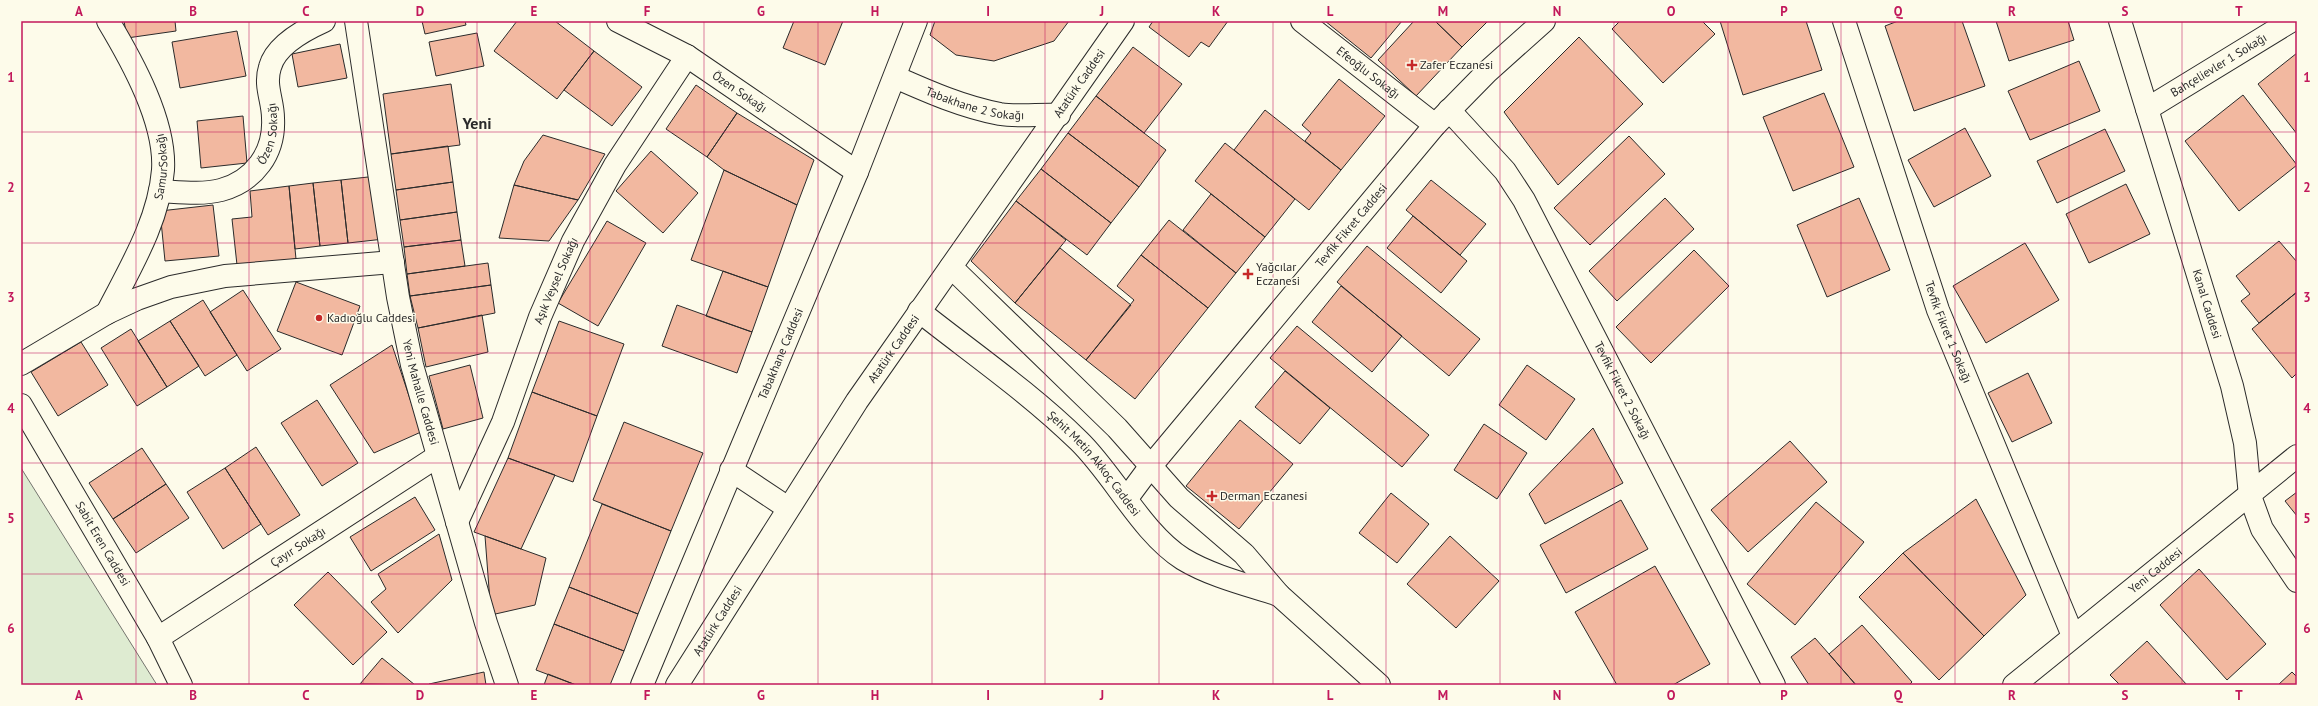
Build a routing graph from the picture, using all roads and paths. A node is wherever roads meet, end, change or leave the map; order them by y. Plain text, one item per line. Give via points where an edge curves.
1 (108, 21) edge
2 (324, 21) edge
3 (356, 21) edge
4 (618, 21) edge
5 (916, 21) edge
6 (1123, 21) edge
7 (1302, 21) edge
8 (1544, 21) edge
9 (1844, 21) edge
10 (2120, 21) edge
11 (2291, 21) edge
12 (687, 56) junction
13 (895, 77) junction
14 (2147, 109) junction
15 (1059, 115) junction
16 (1442, 117) junction
17 (857, 172) junction
18 (160, 191) junction
19 (393, 262) junction
20 (951, 267) junction
21 (919, 311) junction
22 (108, 313) junction
23 (21, 364) edge
24 (21, 405) edge
25 (438, 456) junction
26 (2297, 456) edge
27 (1150, 467) junction
28 (731, 470) junction
29 (2250, 496) junction
30 (1127, 498) junction
31 (788, 508) junction
32 (457, 522) junction
33 (2297, 581) edge
34 (1279, 595) junction
35 (2073, 636) junction
36 (158, 638) junction
37 (681, 682) edge
38 (181, 685) edge
39 (507, 685) edge
40 (642, 685) edge
41 (1379, 685) edge
42 (1774, 685) edge
43 (2014, 685) edge

1 - 18 street, SamurSokağı via 144,86 157,127 163,169
2 - 18 street, Özen Sokağı via 295,37 278,52 270,66 267,87 273,118 272,136 268,153 259,167 247,179 220,190
3 - 19 street, Yeni Mahalle Caddesi
4 - 12 street, Özen Sokağı
5 - 13 street, Tabakhane Caddesi
6 - 15 street, Atatürk Caddesi
7 - 16 street, Efeoğlu Sokağı
8 - 16 street, Tevfik Fikret Caddesi
9 - 35 street, Tevfik Fikret 1 Sokağı via 1938,310
10 - 14 street, Kanal Caddesi
11 - 14 street, Bahçelievler 1 Sokağı
12 - 17 street, Özen Sokağı
12 - 32 street, Aşık Veysel Sokağı via 615,165 573,241 540,317 503,422
13 - 15 street, Tabakhane 2 Sokağı via 977,109 1002,114
13 - 17 street, Tabakhane Caddesi
14 - 29 street, Kanal Caddesi via 2232,386 2242,424
15 - 20 street, Atatürk Caddesi
16 - 27 street, Tevfik Fikret Caddesi
16 - 42 street, Tevfik Fikret 2 Sokağı via 1505,172 1524,200
17 - 28 street, Tabakhane Caddesi
18 - 22 street, SamurSokağı via 150,227
19 - 22 street via 225,276 170,287
19 - 25 street, Yeni Mahalle Caddesi via 412,365
20 - 21 street, Atatürk Caddesi
20 - 27 street, Şehit Metin Akkoç Caddesi via 1072,382 1117,428
21 - 30 street, Şehit Metin Akkoç Caddesi via 1079,441
21 - 31 street, Atatürk Caddesi
22 - 23 street
24 - 36 street, Sabit Eren Caddesi
25 - 32 street, Yeni Mahalle Caddesi
25 - 36 street, Çayır Sokağı
26 - 29 street, Yeni Caddesi
27 - 30 street, Tevfik Fikret Caddesi
27 - 34 street, Şehit Metin Akkoç Caddesi via 1179,498 1244,554
28 - 31 street
28 - 40 street, Tabakhane Caddesi
29 - 33 street, Kanal Caddesi via 2262,528
29 - 35 street, Yeni Caddesi
30 - 34 street, Şehit Metin Akkoç Caddesi via 1165,545 1183,559 1206,570
31 - 37 street, Atatürk Caddesi
32 - 39 street, Yeni Mahalle Caddesi
34 - 41 street, Şehit Metin Akkoç Caddesi
35 - 43 street, Yeni Caddesi
36 - 38 street, Sabit Eren Caddesi

